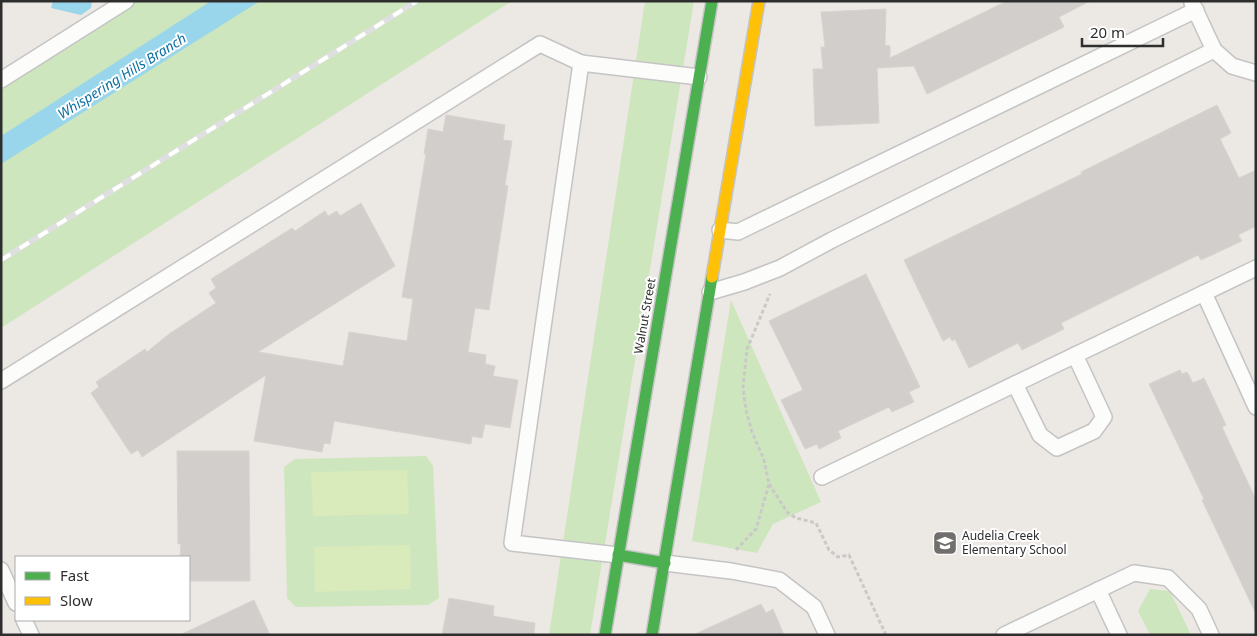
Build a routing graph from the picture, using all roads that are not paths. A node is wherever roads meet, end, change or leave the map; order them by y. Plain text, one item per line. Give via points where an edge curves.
1 (126, 1) edge
2 (712, 1) edge
3 (759, 1) edge
4 (1194, 6) edge
5 (1214, 50) junction
6 (581, 63) junction
7 (1256, 73) edge
8 (699, 78) junction
9 (1, 80) edge
10 (720, 230) junction
11 (1256, 268) edge
12 (710, 292) junction
13 (1204, 293) junction
14 (1075, 355) junction
15 (1, 381) edge
16 (1015, 384) junction
17 (1256, 407) edge
18 (822, 477) dead end
19 (618, 555) junction
20 (665, 563) junction
21 (1, 570) edge
22 (1098, 590) junction
23 (15, 601) edge
24 (24, 621) edge
25 (31, 635) edge
26 (605, 635) edge
27 (652, 635) edge
28 (827, 635) edge
29 (1004, 635) edge
30 (1119, 635) edge
31 (1211, 635) edge

1 - 9 lane
2 - 8 main road, Walnut Street
3 - 10 main road
4 - 5 lane
4 - 10 lane via 738,232
5 - 7 lane via 1232,66
5 - 12 lane via 780,268
6 - 8 lane
6 - 15 lane via 540,44
6 - 19 lane via 512,542
8 - 19 main road, Walnut Street
10 - 12 main road
11 - 13 lane
12 - 20 main road
13 - 14 lane
13 - 17 lane
14 - 16 lane
14 - 16 lane via 1104,417 1094,431 1057,448 1040,435
16 - 18 lane
19 - 20 main road
19 - 26 main road, Walnut Street
20 - 27 main road
20 - 28 lane via 779,580 814,607
21 - 23 lane
22 - 29 lane
22 - 30 lane
22 - 31 lane via 1134,573 1168,578 1199,609
24 - 25 lane

